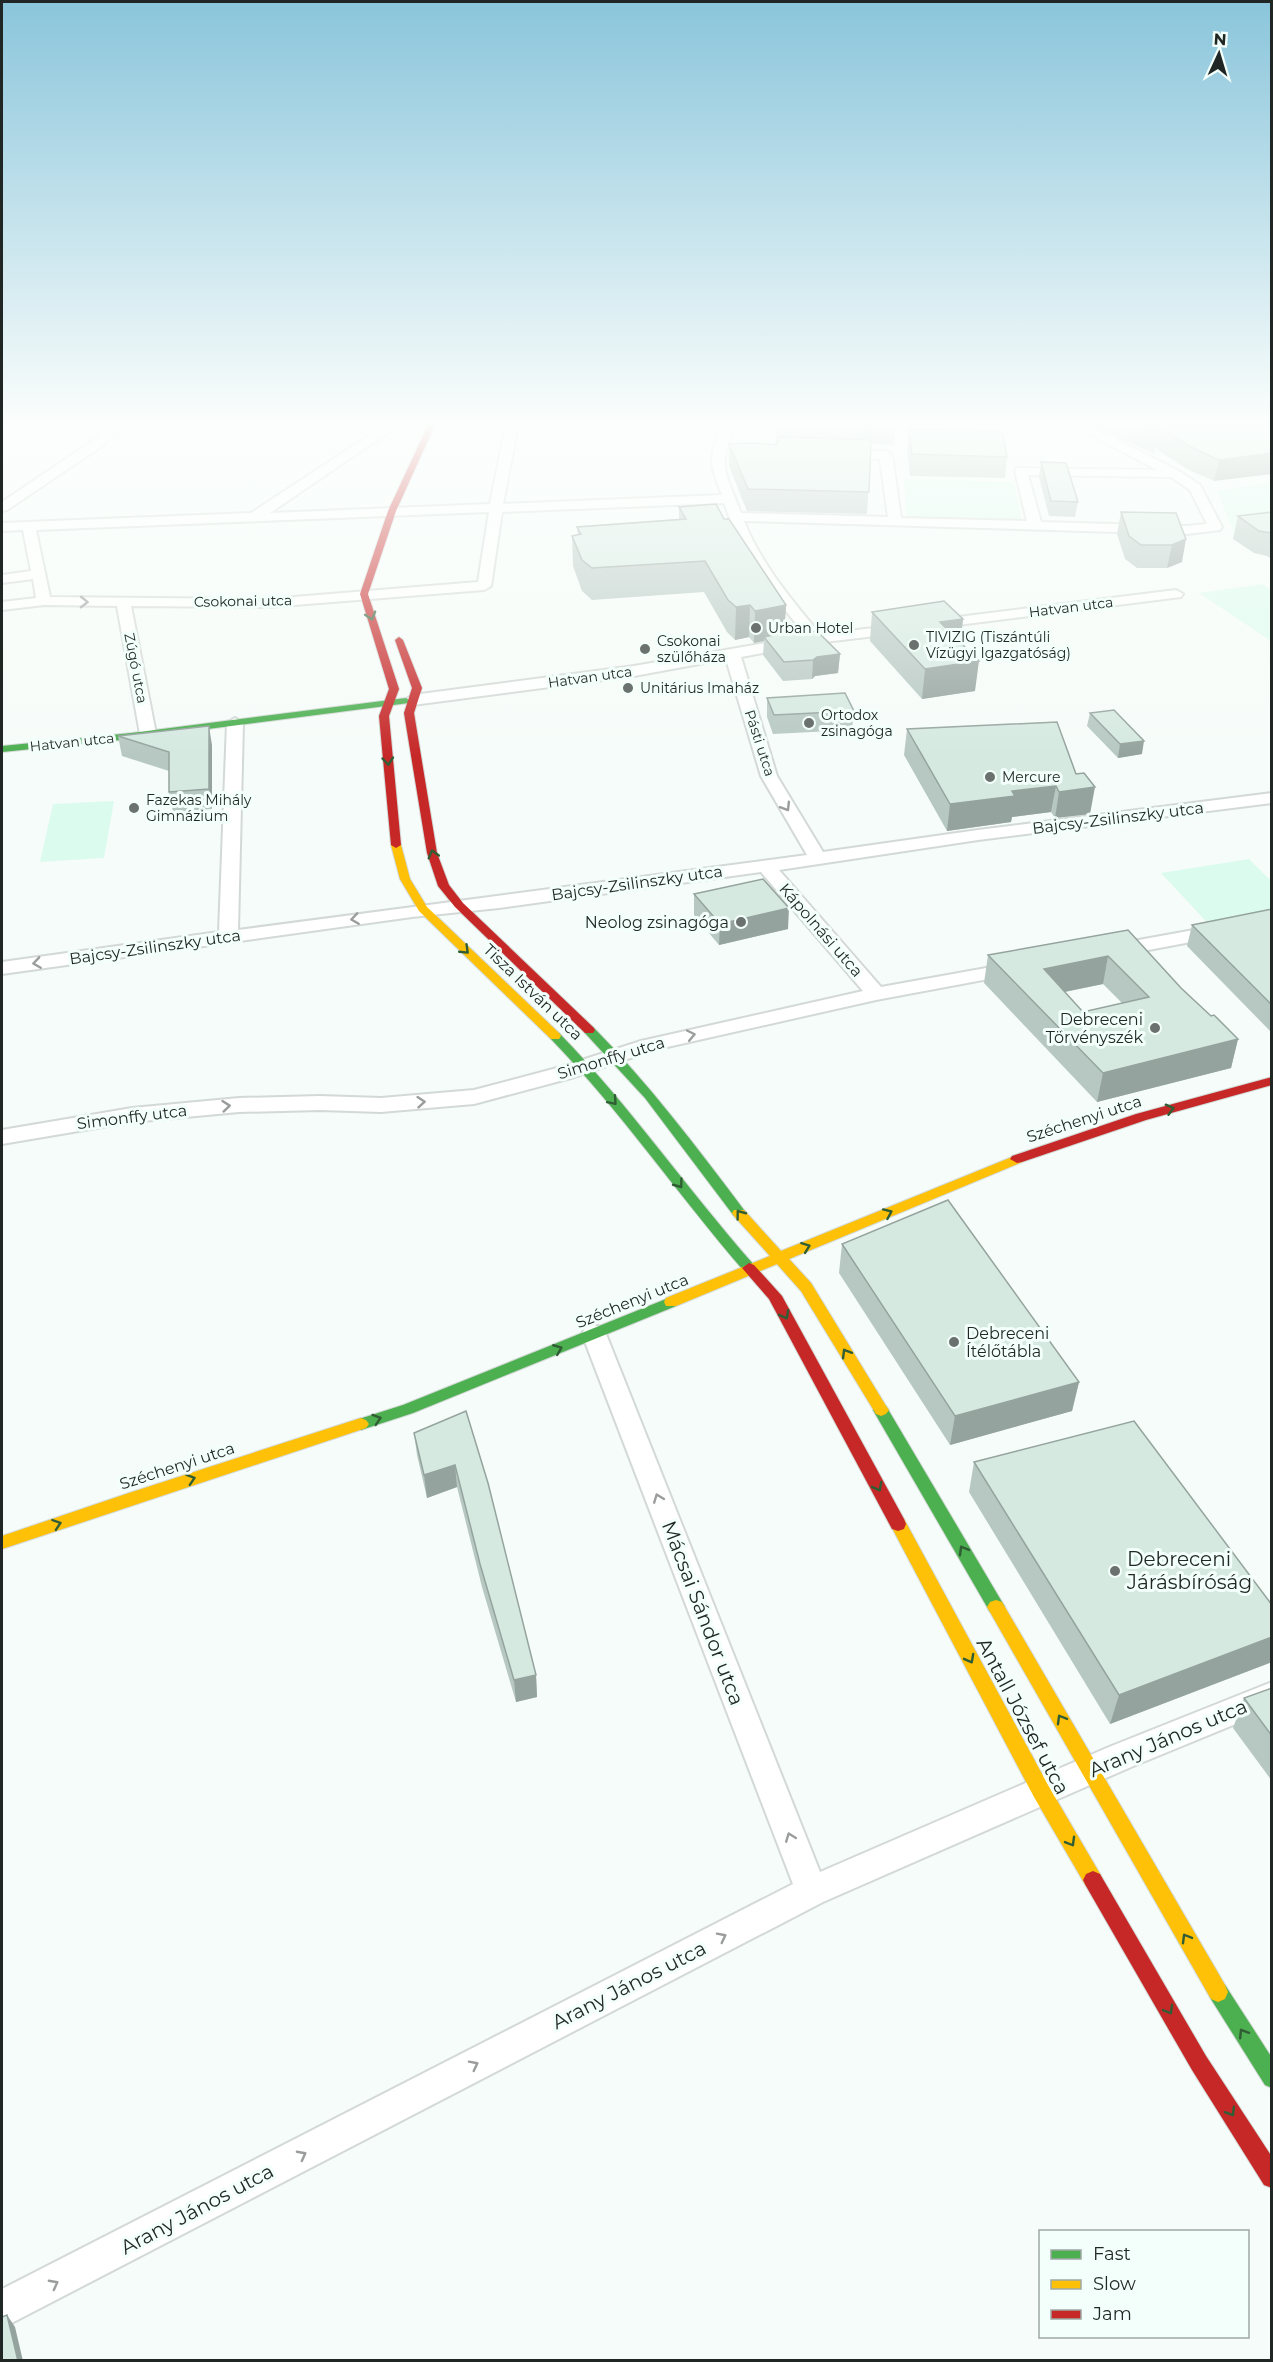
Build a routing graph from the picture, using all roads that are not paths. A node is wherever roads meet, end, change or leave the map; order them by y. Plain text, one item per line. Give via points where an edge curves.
1 (31, 535) edge
2 (389, 535) edge
3 (397, 535) edge
4 (492, 535) edge
5 (743, 535) edge
6 (396, 544) dead end
7 (39, 574) junction
8 (386, 577) dead end
9 (2, 579) edge
10 (364, 594) junction
11 (1176, 594) dead end
12 (383, 599) junction
13 (44, 601) junction
14 (123, 602) junction
15 (2, 606) edge
16 (393, 625) dead end
17 (816, 639) junction
18 (732, 654) junction
19 (413, 700) junction
20 (389, 703) junction
21 (235, 723) junction
22 (148, 734) junction
23 (2, 749) edge
24 (1272, 798) edge
25 (818, 858) junction
26 (766, 866) junction
27 (459, 905) junction
28 (423, 909) junction
29 (1216, 932) edge
30 (228, 938) junction
31 (1088, 955) edge
32 (1029, 966) edge
33 (2, 968) edge
34 (876, 993) junction
35 (614, 1054) junction
36 (583, 1065) junction
37 (1272, 1081) edge
38 (2, 1137) edge
39 (777, 1258) junction
40 (750, 1269) junction
41 (594, 1334) junction
42 (2, 1543) edge
43 (1272, 1695) edge
44 (1090, 1770) junction
45 (1041, 1791) junction
46 (812, 1891) junction
47 (1272, 2078) edge
48 (1272, 2177) edge
49 (2, 2309) edge

1 - 7 street
2 - 10 street
3 - 6 street
4 - 12 street, Csokonai utca via 484,586
5 - 17 street via 778,592
7 - 9 street
7 - 13 street
8 - 12 street
10 - 12 street, Csokonai utca
10 - 14 street, Csokonai utca via 269,603
10 -> 20 street, Tisza István utca via 394,689
11 - 17 street, Hatvan utca
13 -> 14 street, Csokonai utca
13 - 15 street, Csokonai utca
14 - 22 street, Zúgó utca
16 - 19 street, Tisza István utca via 417,688
17 - 18 street, Hatvan utca
18 - 19 street, Hatvan utca
18 -> 25 street, Pásti utca via 769,776
19 - 20 street, Hatvan utca
27 -> 19 street, Tisza István utca via 444,886 432,853 409,713
20 - 21 street, Hatvan utca
20 -> 28 street, Tisza István utca via 384,716 397,857 409,889
21 - 22 street, Hatvan utca
21 - 30 street
22 - 23 street, Hatvan utca
24 - 25 street, Bajcsy-Zsilinszky utca
25 - 26 street, Bajcsy-Zsilinszky utca
26 - 27 street, Bajcsy-Zsilinszky utca
26 - 34 street, Kápolnási utca
27 - 28 street, Bajcsy-Zsilinszky utca
27 - 35 street, Tisza István utca
28 -> 30 street, Bajcsy-Zsilinszky utca
28 -> 36 street, Tisza István utca
29 - 31 street
30 -> 33 street, Bajcsy-Zsilinszky utca
32 - 34 street, Simonffy utca
35 -> 34 street, Simonffy utca
35 - 36 street, Simonffy utca
39 -> 35 street, Tisza István utca
38 -> 36 street, Simonffy utca via 132,1115 239,1105 381,1105 474,1097
36 -> 40 street, Tisza István utca via 644,1137 714,1230
39 -> 37 street, Széchenyi utca via 1036,1151
39 - 40 street, Széchenyi utca
44 -> 39 street, Antall József utca via 909,1456 806,1287
40 - 41 street, Széchenyi utca
40 -> 45 street, Antall József utca via 775,1296
42 -> 41 street, Széchenyi utca via 408,1409
46 -> 41 street, Mácsai Sándor utca
43 - 44 street, Arany János utca
44 - 45 street, Arany János utca
47 -> 44 street, Antall József utca via 1215,1988
45 - 46 street, Arany János utca
45 -> 48 street, Antall József utca via 1199,2063
49 -> 46 street, Arany János utca

